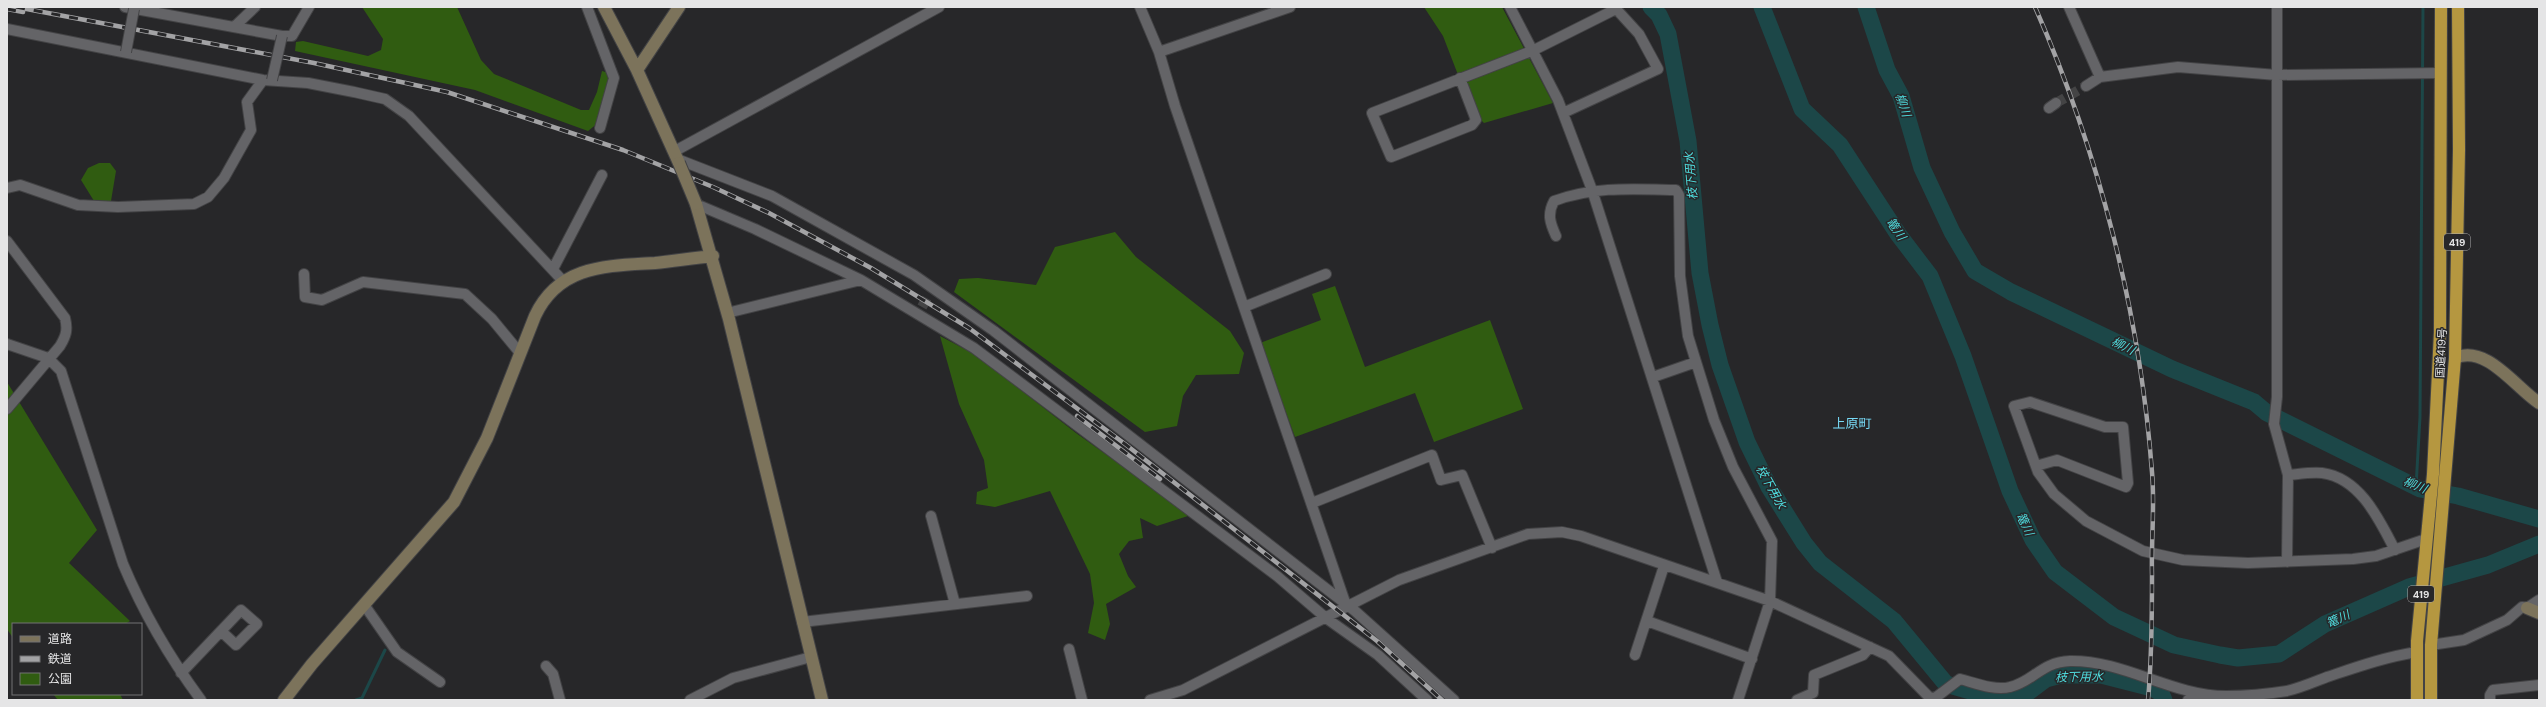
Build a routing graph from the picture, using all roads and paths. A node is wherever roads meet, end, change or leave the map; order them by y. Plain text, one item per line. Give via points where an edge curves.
1 (255, 7) edge
2 (587, 7) edge
3 (604, 7) edge
4 (679, 7) edge
5 (939, 7) edge
6 (1140, 7) edge
7 (1510, 7) edge
8 (2070, 7) edge
9 (2277, 7) edge
10 (2442, 7) edge
11 (2458, 7) edge
12 (129, 8) edge
13 (307, 8) edge
14 (1284, 8) edge
15 (234, 27) junction
16 (7, 29) edge
17 (282, 36) junction
18 (1534, 50) junction
19 (126, 52) junction
20 (1159, 52) junction
21 (637, 70) junction
22 (2441, 73) junction
23 (2276, 75) junction
24 (2100, 77) junction
25 (1460, 78) junction
26 (268, 80) junction
27 (2086, 86) tunnel mouth
28 (1563, 113) junction
29 (600, 128) dead end
30 (677, 158) junction
31 (602, 176) dead end
32 (7, 188) edge
33 (1592, 190) junction
34 (696, 204) junction
35 (1556, 236) dead end
36 (7, 241) edge
37 (713, 256) junction
38 (553, 269) junction
39 (304, 274) dead end
40 (1326, 274) dead end
41 (861, 280) junction
42 (562, 281) junction
43 (1244, 307) junction
44 (727, 313) junction
45 (7, 344) edge
46 (520, 353) junction
47 (48, 358) junction
48 (2455, 358) junction
49 (1696, 362) junction
50 (1653, 377) junction
51 (2539, 403) edge
52 (7, 409) edge
53 (2036, 466) junction
54 (2288, 474) junction
55 (1312, 503) junction
56 (931, 516) dead end
57 (2426, 539) junction
58 (1492, 548) junction
59 (2395, 550) junction
60 (2287, 562) junction
61 (1664, 566) junction
62 (1717, 582) junction
63 (1027, 596) dead end
64 (2539, 600) edge
65 (1770, 601) junction
66 (955, 604) junction
67 (1346, 605) junction
68 (364, 606) junction
69 (2527, 608) junction
70 (2539, 613) edge
71 (1326, 618) junction
72 (1647, 621) junction
73 (802, 622) junction
74 (222, 630) dead end
75 (2431, 640) junction
76 (1870, 647) junction
77 (2417, 647) junction
78 (1069, 649) dead end
79 (1635, 655) dead end
80 (811, 657) junction
81 (1752, 659) junction
82 (546, 666) dead end
83 (181, 673) junction
84 (440, 682) dead end
85 (2539, 684) edge
86 (2288, 695) edge
87 (2226, 696) junction
88 (1813, 697) edge
89 (1937, 698) edge
90 (201, 700) edge
91 (284, 700) edge
92 (560, 700) edge
93 (690, 700) edge
94 (822, 700) edge
95 (1082, 700) edge
96 (1150, 700) edge
97 (1427, 700) edge
98 (1454, 700) edge
99 (1738, 700) edge
100 (1798, 700) edge
101 (2188, 700) edge
102 (2417, 700) edge
103 (2431, 700) edge
104 (2490, 700) edge

1 - 15 street
2 - 29 street via 614,78
3 - 21 street
4 - 21 street
5 - 30 street
6 - 20 street
7 - 18 street
8 - 24 street
9 - 23 street
10 - 22 highway, 国道419号 / 419
11 - 48 highway, 国道419号 / 419
12 - 15 street
12 - 19 street, bridge
13 - 17 street via 292,36
14 - 20 street
15 - 17 street
16 - 19 street
17 - 26 street, bridge
18 - 25 street
18 - 28 street
18 - 28 street via 1614,10 1618,11 1639,34 1658,69
19 - 26 street
20 - 43 street
21 - 30 street
22 - 23 street
22 - 57 highway, 国道419号 / 419 via 2440,332 2433,474
23 - 24 street via 2178,67
23 - 54 street via 2277,397 2274,424
24 - 27 street
25 - 25 street via 1372,113 1391,157 1472,125 1476,120
26 - 32 street via 247,102 251,130 224,178 208,197 194,204 118,207 78,205 20,185
26 - 38 street via 308,83 385,99 409,116
28 - 33 street
30 - 34 street, bridge
30 - 67 street via 772,196 914,275 930,292 1000,335
31 - 38 street
33 - 35 street via 1554,201 1549,218
33 - 49 street via 1676,190 1679,195 1682,296 1688,336
33 - 50 street
34 - 37 street
34 - 41 street via 755,228
36 - 47 street via 66,318 67,335
37 - 42 street via 608,266 583,271
37 - 44 street
38 - 42 street
39 - 46 street via 305,297 322,300 364,282 465,294 492,319
40 - 43 street
41 - 44 street
41 - 71 street via 920,310 974,348 1163,488 1277,576
42 - 46 street via 540,304
43 - 55 street
44 - 73 street
45 - 47 street
46 - 68 street via 487,438 454,502
47 - 52 street
47 - 83 street via 61,371 134,591
48 - 51 street via 2465,354 2483,358
48 - 75 highway, 国道419号 / 419
49 - 50 street
49 - 65 street via 1714,420 1733,467 1771,537 1773,546
50 - 62 street
53 - 53 street via 2057,460 2126,486 2128,483 2123,428 2105,427 2030,402 2014,406
53 - 60 street via 2054,494 2086,521 2143,551 2183,560
54 - 59 street via 2321,473 2341,478 2362,496 2380,521
54 - 60 street
55 - 58 street via 1432,455 1441,480 1462,475
55 - 67 street
56 - 66 street
57 - 59 street
57 - 77 highway, 国道419号 / 419
58 - 61 street via 1528,534 1562,532 1606,543
58 - 67 street via 1399,580
59 - 60 street via 2353,559
61 - 62 street
61 - 72 street
62 - 65 street
63 - 66 street
64 - 69 street
65 - 76 street
65 - 81 street
66 - 73 street
67 - 71 street
67 - 98 street
68 - 84 street via 397,652
68 - 91 street via 312,664
69 - 70 street
69 - 75 street via 2522,608 2507,620 2464,640
71 - 96 street via 1183,690
71 - 97 street via 1378,656
72 - 79 street
72 - 81 street
73 - 80 street
74 - 83 street
75 - 103 highway, 国道419号 / 419
76 - 88 street via 1863,655 1814,675
76 - 89 street via 1890,656 1929,697
77 - 86 street
77 - 102 highway, 国道419号 / 419
78 - 95 street
80 - 93 street via 733,678
80 - 94 street
81 - 99 street
82 - 92 street via 553,674
83 - 90 street
85 - 104 street via 2493,690
86 - 87 street
87 - 89 street via 2178,688 2143,676 2081,661 2043,667 2011,687 1995,687 1960,679
87 - 101 street
88 - 100 street

